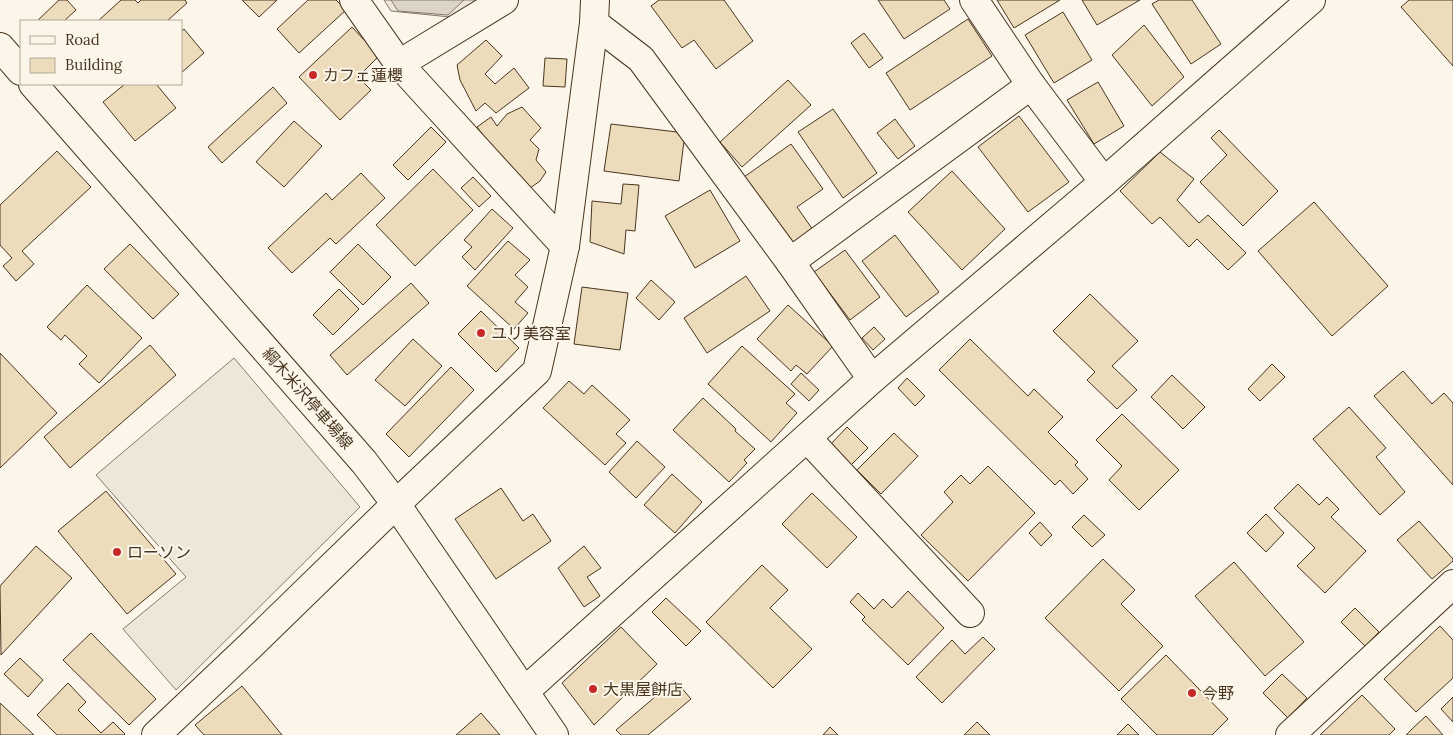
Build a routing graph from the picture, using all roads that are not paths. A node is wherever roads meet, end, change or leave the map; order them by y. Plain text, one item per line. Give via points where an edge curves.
1 (354, 0) edge
2 (504, 0) edge
3 (974, 0) edge
4 (1311, 0) edge
5 (595, 11) edge
6 (0, 46) edge
7 (399, 64) junction
8 (20, 70) edge
9 (34, 85) edge
10 (1031, 85) junction
11 (1104, 182) junction
12 (565, 246) junction
13 (790, 262) junction
14 (872, 379) junction
15 (807, 438) junction
16 (396, 504) junction
17 (1453, 584) edge
18 (970, 613) dead end
19 (525, 691) junction
20 (156, 735) edge
21 (554, 735) edge
22 (1290, 735) edge

1 - 7 street
2 - 7 street
3 - 10 street
4 - 11 street
5 - 12 street
5 - 13 street via 641,59
6 - 8 street
7 - 12 street
9 - 16 street, 綱木米沢停車場線 via 364,462
10 - 11 street
10 - 13 street
11 - 14 street
12 - 16 street via 537,371
13 - 14 street
14 - 15 street
15 - 18 street
15 - 19 street
16 - 19 street, 綱木米沢停車場線
16 - 20 street
17 - 22 street
19 - 21 street, 綱木米沢停車場線

